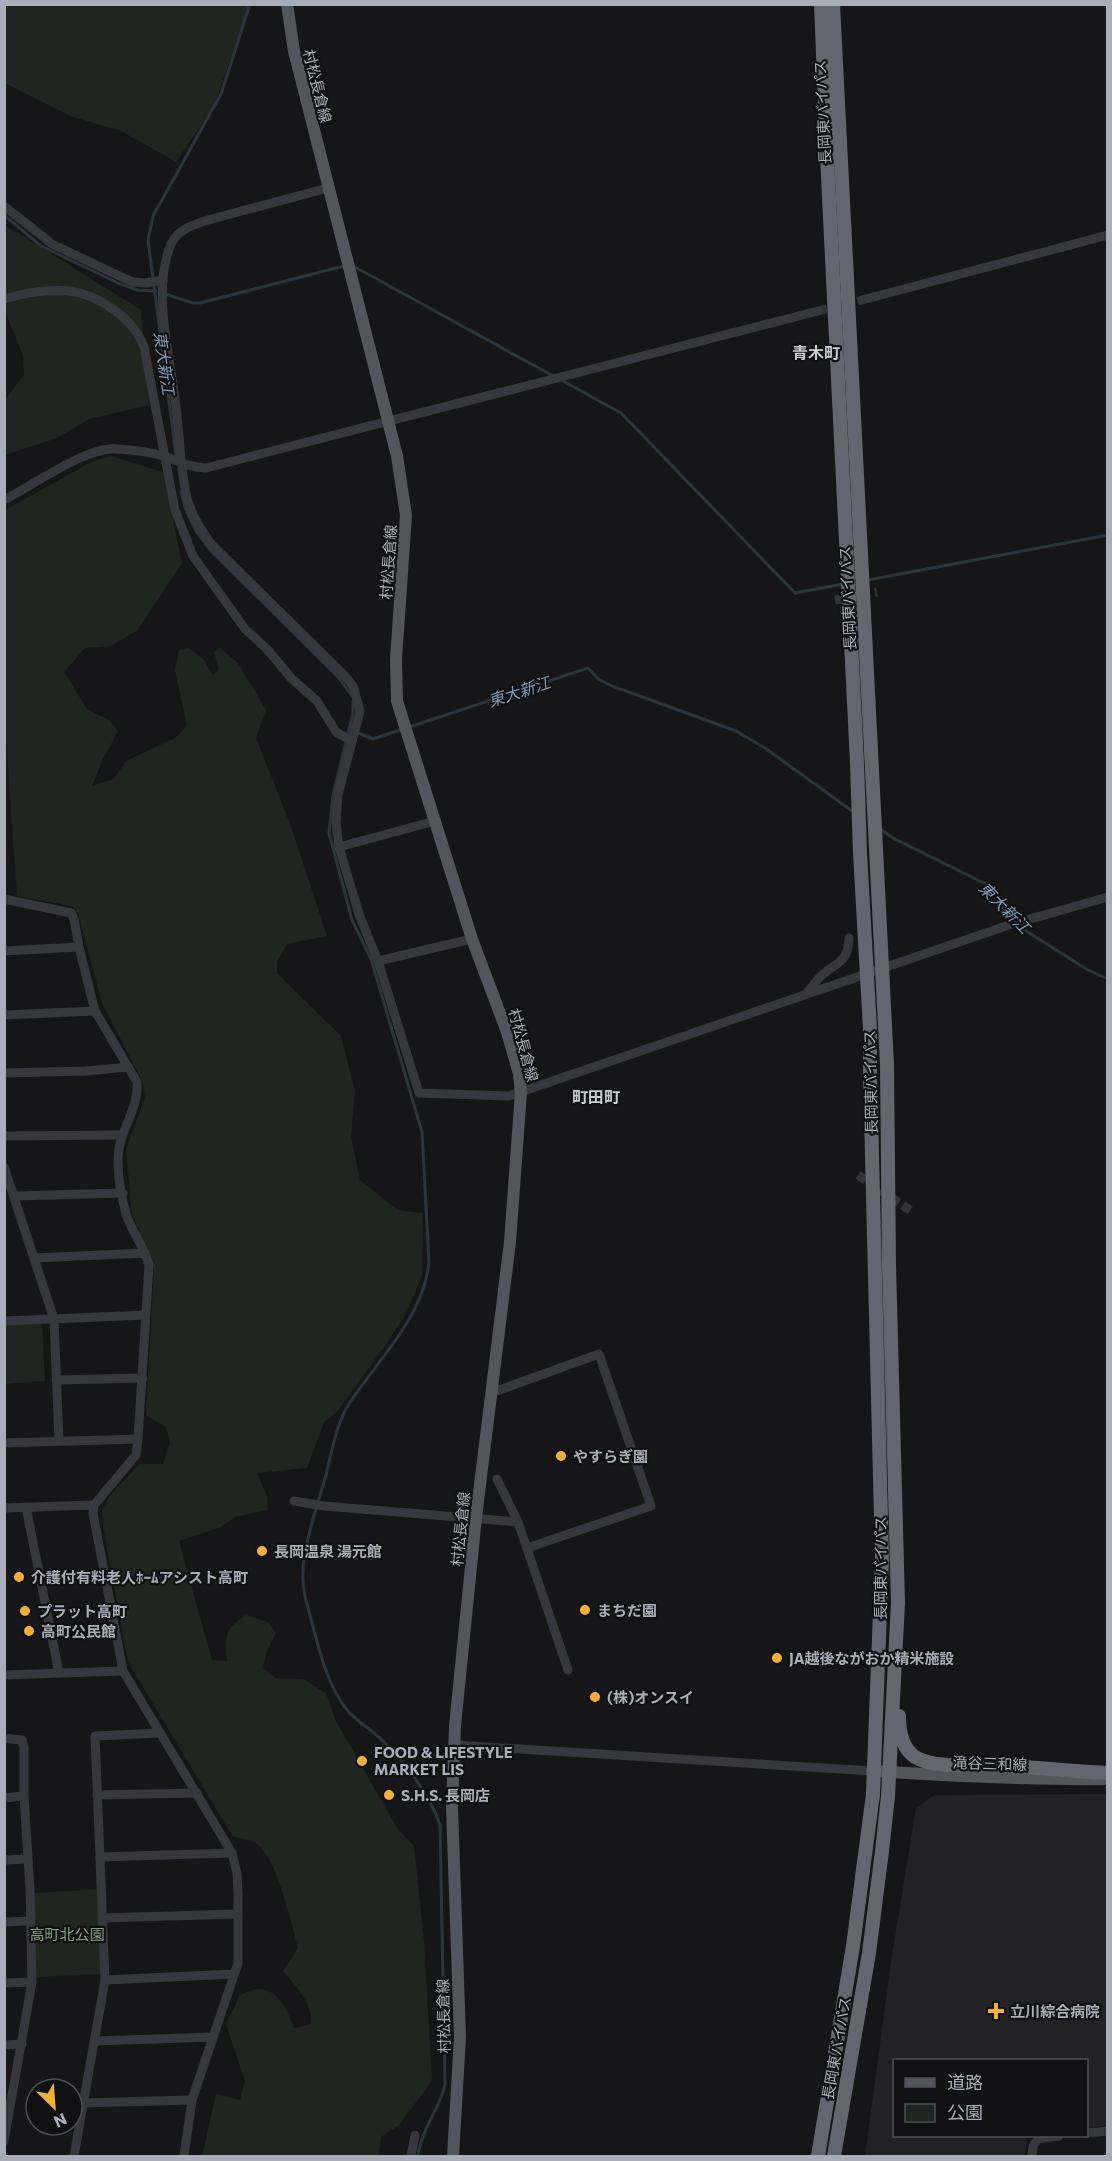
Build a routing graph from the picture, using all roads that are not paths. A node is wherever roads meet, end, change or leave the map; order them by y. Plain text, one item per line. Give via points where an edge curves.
1 (287, 4) edge
2 (821, 4) edge
3 (833, 4) edge
4 (328, 188) junction
5 (4, 206) edge
6 (1107, 235) edge
7 (163, 280) junction
8 (4, 299) edge
9 (862, 300) tunnel mouth
10 (818, 311) tunnel mouth
11 (388, 422) junction
12 (165, 457) junction
13 (183, 465) junction
14 (4, 500) edge
15 (352, 741) junction
16 (435, 821) junction
17 (339, 847) junction
18 (1107, 897) edge
19 (4, 899) edge
20 (849, 938) dead end
21 (472, 939) junction
22 (79, 947) junction
23 (4, 951) edge
24 (378, 961) junction
25 (883, 969) junction
26 (867, 974) junction
27 (806, 994) junction
28 (95, 1011) junction
29 (4, 1015) edge
30 (128, 1067) junction
31 (4, 1073) edge
32 (521, 1092) junction
33 (122, 1135) junction
34 (4, 1136) edge
35 (4, 1167) edge
36 (123, 1192) junction
37 (14, 1196) junction
38 (145, 1253) junction
39 (34, 1258) junction
40 (146, 1316) junction
41 (54, 1319) junction
42 (4, 1321) edge
43 (143, 1378) junction
44 (56, 1380) junction
45 (491, 1393) junction
46 (138, 1439) junction
47 (59, 1441) junction
48 (4, 1443) edge
49 (497, 1479) dead end
50 (294, 1501) dead end
51 (94, 1505) junction
52 (26, 1507) junction
53 (4, 1508) edge
54 (476, 1517) junction
55 (518, 1522) junction
56 (527, 1548) junction
57 (898, 1603) junction
58 (568, 1670) dead end
59 (123, 1671) junction
60 (59, 1673) junction
61 (4, 1675) edge
62 (160, 1733) junction
63 (4, 1738) edge
64 (455, 1745) junction
65 (872, 1771) junction
66 (888, 1772) junction
67 (1107, 1773) edge
68 (1107, 1779) edge
69 (197, 1793) junction
70 (97, 1795) junction
71 (24, 1796) junction
72 (4, 1798) edge
73 (232, 1853) junction
74 (100, 1857) junction
75 (28, 1859) junction
76 (4, 1860) edge
77 (238, 1914) junction
78 (102, 1918) junction
79 (30, 1921) junction
80 (4, 1922) edge
81 (234, 1974) junction
82 (105, 1980) junction
83 (32, 1982) junction
84 (4, 1983) edge
85 (213, 2037) junction
86 (95, 2041) junction
87 (22, 2044) junction
88 (4, 2045) edge
89 (84, 2093) edge
90 (192, 2100) junction
91 (84, 2103) edge
92 (7, 2106) edge
93 (1107, 2131) edge
94 (1088, 2133) edge
95 (415, 2135) dead end
96 (77, 2137) edge
97 (1052, 2137) edge
98 (4, 2141) edge
99 (74, 2157) edge
100 (184, 2157) edge
101 (411, 2157) edge
102 (453, 2157) edge
103 (818, 2157) edge
104 (834, 2157) edge
105 (1032, 2157) edge

1 - 4 main road, 村松長倉線 via 294,51
2 - 26 highway, 長岡東バイパス
3 - 25 highway, 長岡東バイパス
4 - 7 street via 181,231 171,244
4 - 11 main road, 村松長倉線
5 - 7 street via 52,244 113,273 134,282
6 - 9 street
7 - 13 street
8 - 12 street via 20,294 73,292 96,300 127,320 144,347
10 - 11 street
11 - 13 street via 206,468
11 - 16 main road, 村松長倉線 via 406,514 396,659 397,701
12 - 13 street
12 - 14 street via 105,449
12 - 15 street via 175,510 194,556 245,629 317,701 336,732
13 - 15 street via 188,499 204,535 353,686 360,711
15 - 17 street via 338,795
16 - 17 street
16 - 21 main road, 村松長倉線
17 - 24 street
18 - 25 street via 1009,925
19 - 22 street via 71,913
20 - 27 street via 841,962 823,974
21 - 24 street
21 - 32 main road, 村松長倉線 via 507,1032
22 - 23 street
22 - 28 street
24 - 32 street via 419,1093 509,1096
25 - 26 street
25 - 57 highway, 長岡東バイパス
26 - 27 street
26 - 65 highway, 長岡東バイパス via 882,1559
27 - 32 street
28 - 29 street
28 - 30 street
30 - 31 street
30 - 33 street via 137,1082 138,1094
32 - 45 main road, 村松長倉線 via 510,1242
33 - 34 street
33 - 36 street via 119,1151
35 - 37 street
36 - 37 street
36 - 38 street via 126,1215
37 - 39 street
38 - 39 street
38 - 40 street via 149,1265
39 - 41 street
40 - 41 street
40 - 43 street
41 - 42 street
41 - 44 street
43 - 44 street
43 - 46 street
44 - 47 street
45 - 54 main road, 村松長倉線
45 - 56 street via 599,1354 651,1506
46 - 47 street
46 - 51 street via 136,1455
47 - 48 street
49 - 55 street
50 - 54 street
51 - 52 street
51 - 59 street
52 - 53 street
52 - 60 street
54 - 55 street
54 - 64 main road, 村松長倉線
55 - 56 street
56 - 58 street
57 - 66 highway, 長岡東バイパス
57 - 67 highway via 902,1676 899,1727 910,1753 938,1763
59 - 60 street
59 - 62 street
60 - 61 street
62 - 69 street
62 - 70 street via 95,1736
63 - 71 street via 22,1740
64 - 65 street
64 - 102 main road, 村松長倉線 via 452,1807 460,2037
65 - 66 main road, 滝谷三和線
65 - 103 highway, 長岡東バイパス via 873,1794 858,1910
66 - 68 main road, 滝谷三和線
66 - 104 highway, 長岡東バイパス via 876,1908
69 - 70 street
69 - 73 street
70 - 74 street
71 - 72 street
71 - 75 street
73 - 74 street
73 - 77 street via 237,1873
74 - 78 street
75 - 76 street
75 - 79 street
77 - 78 street
77 - 81 street via 238,1963
78 - 82 street
79 - 80 street
79 - 83 street
81 - 82 street
81 - 85 street
82 - 86 street
83 - 84 street
83 - 87 street
85 - 86 street
85 - 90 street
86 - 89 street
87 - 88 street
87 - 92 street
90 - 91 street
90 - 100 street
92 - 98 street
93 - 94 street
95 - 101 street
96 - 99 street
97 - 105 street via 1038,2139

